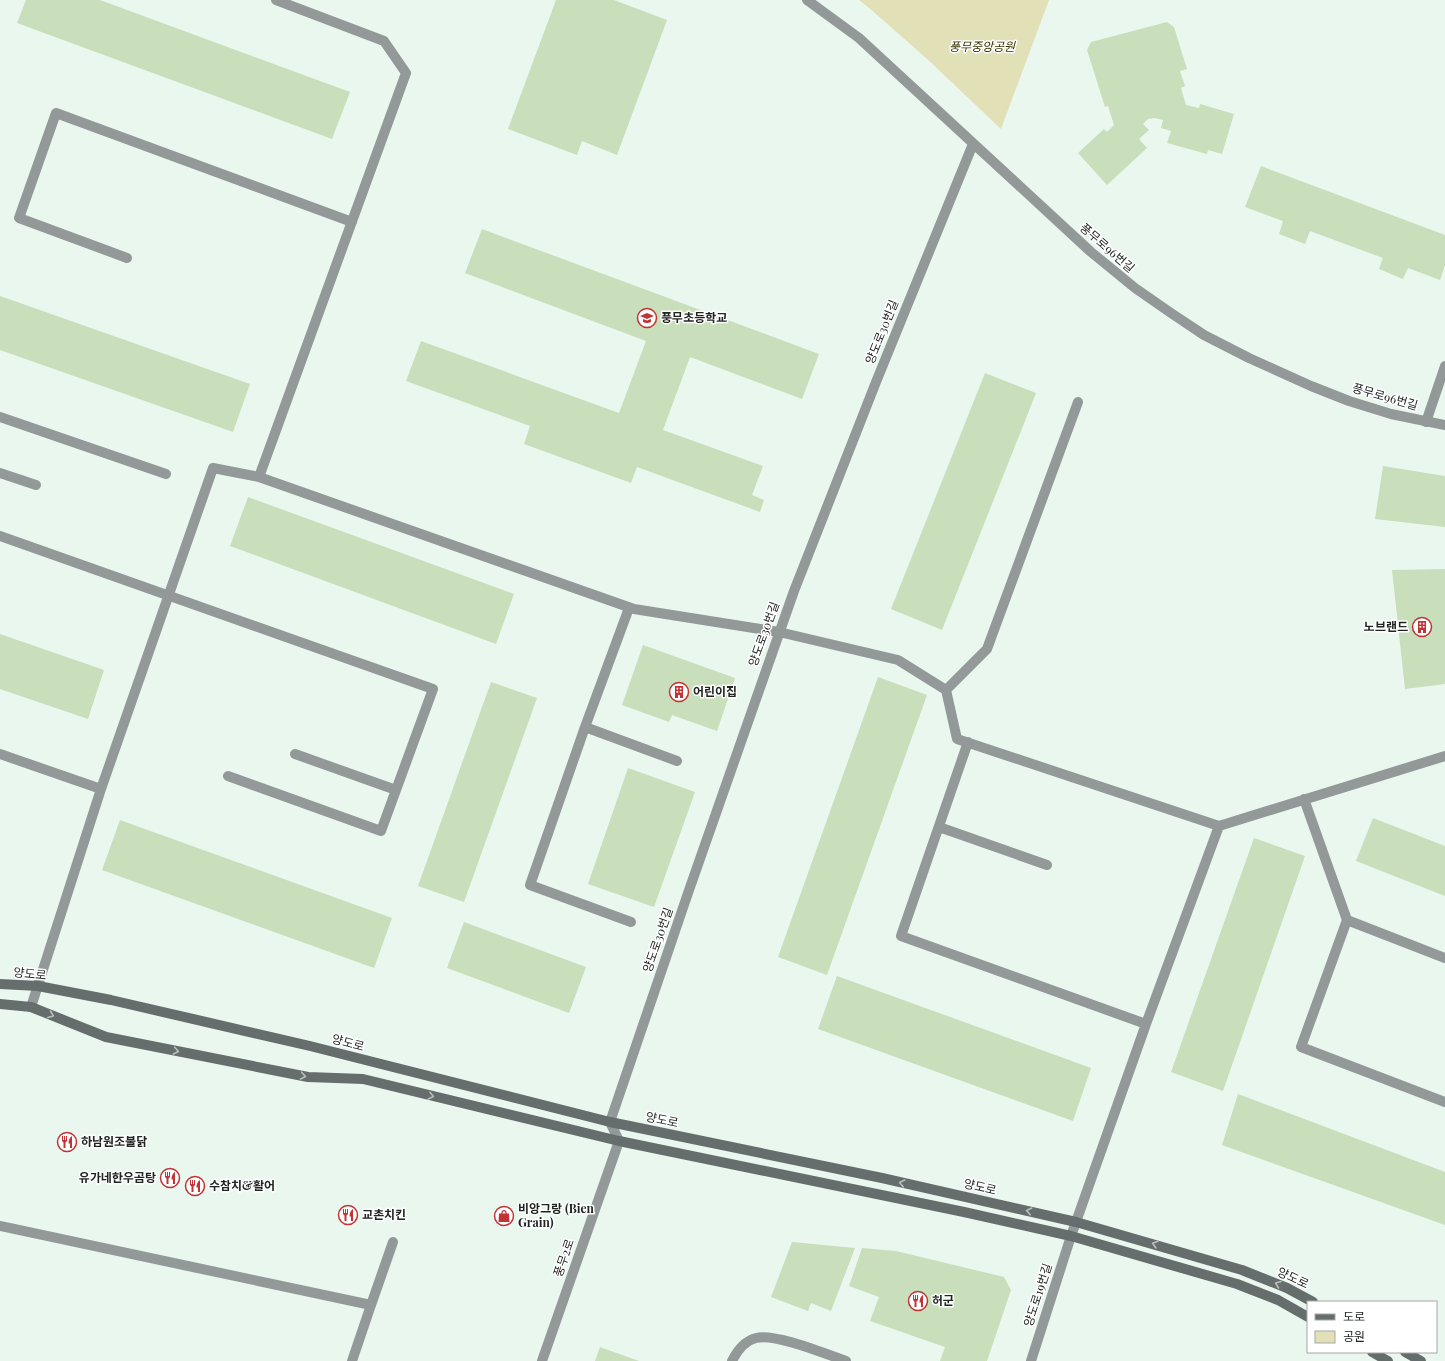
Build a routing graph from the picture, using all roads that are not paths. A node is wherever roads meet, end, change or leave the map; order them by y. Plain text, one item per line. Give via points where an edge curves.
1 (276, 0) edge
2 (807, 0) edge
3 (973, 144) junction
4 (352, 222) junction
5 (127, 258) dead end
6 (1445, 366) edge
7 (1078, 402) dead end
8 (0, 417) edge
9 (1426, 422) junction
10 (1445, 425) edge
11 (0, 473) edge
12 (166, 474) dead end
13 (259, 477) junction
14 (36, 485) dead end
15 (0, 536) edge
16 (169, 595) junction
17 (629, 608) junction
18 (779, 632) junction
19 (946, 690) junction
20 (585, 727) junction
21 (968, 742) junction
22 (0, 754) edge
23 (295, 754) dead end
24 (1445, 756) edge
25 (677, 761) dead end
26 (228, 776) dead end
27 (101, 789) junction
28 (396, 790) junction
29 (1304, 799) junction
30 (1218, 826) junction
31 (939, 827) junction
32 (1048, 865) dead end
33 (1347, 920) junction
34 (630, 922) dead end
35 (1445, 958) edge
36 (0, 984) edge
37 (38, 986) junction
38 (0, 1004) edge
39 (31, 1007) junction
40 (1146, 1024) junction
41 (1445, 1102) edge
42 (610, 1122) junction
43 (619, 1141) junction
44 (1076, 1222) junction
45 (0, 1226) edge
46 (1071, 1236) junction
47 (393, 1242) dead end
48 (1311, 1301) edge
49 (371, 1305) junction
50 (1307, 1316) edge
51 (1374, 1353) edge
52 (1407, 1353) edge
53 (352, 1361) edge
54 (542, 1361) edge
55 (732, 1361) edge
56 (846, 1361) edge
57 (1030, 1361) edge
58 (1388, 1361) edge
59 (1421, 1361) edge

1 - 4 street via 384,41 406,73
2 - 3 street, 풍무로96번길 via 859,38
3 - 9 street, 풍무로96번길 via 1091,252 1135,288 1204,335 1249,358 1343,398 1391,414
3 - 18 street, 양도로30번길 via 870,397
4 - 5 street via 56,113 19,218
4 - 13 street
6 - 9 street
7 - 19 street via 987,649
8 - 12 street
9 - 10 street, 풍무로96번길
11 - 14 street
13 - 16 street via 214,468
13 - 17 street
15 - 16 street
16 - 27 street
16 - 28 street via 433,689
17 - 18 street
17 - 20 street
18 - 19 street via 898,660
18 - 42 street, 양도로30번길
19 - 21 street via 958,739
20 - 25 street
20 - 34 street via 530,885
21 - 30 street
21 - 31 street
22 - 27 street
23 - 28 street
24 - 29 street
26 - 28 street via 381,831
27 - 37 street
29 - 30 street
29 - 33 street
30 - 40 street, 양도로19번길
31 - 32 street
31 - 40 street via 901,936
33 - 35 street
33 - 41 street via 1301,1047
36 - 37 street, 양도로
37 - 39 street
37 - 42 street, 양도로 via 111,1000 310,1046
38 - 39 street
39 -> 43 street via 106,1037 308,1077 363,1079
40 - 44 street, 양도로19번길
42 - 43 street
44 -> 42 street, 양도로
43 - 46 street
43 - 54 street, 풍무2로
44 - 46 street, 양도로19번길
48 -> 44 street, 양도로 via 1288,1288 1242,1270
45 - 49 street
46 - 50 street via 1237,1284 1278,1300
46 - 57 street, 양도로19번길
47 - 49 street
49 - 53 street
51 - 58 street
52 - 59 street
55 - 56 street via 738,1350 747,1342 771,1337

